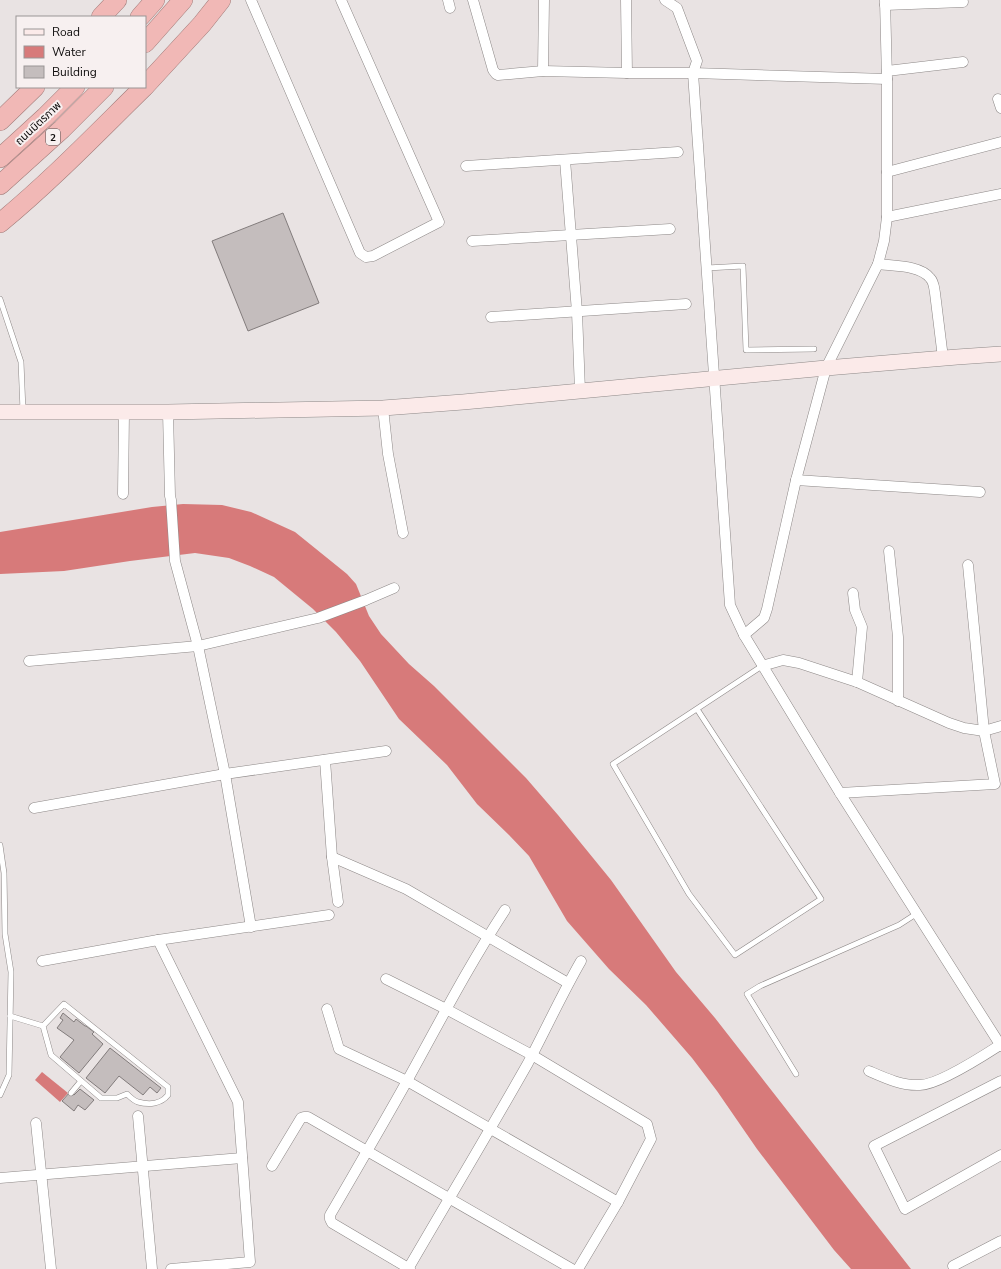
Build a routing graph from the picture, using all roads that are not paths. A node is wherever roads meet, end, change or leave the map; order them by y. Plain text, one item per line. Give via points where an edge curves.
1 (117, 0) edge
2 (155, 0) edge
3 (183, 0) edge
4 (220, 0) edge
5 (251, 0) edge
6 (341, 0) edge
7 (472, 0) edge
8 (544, 0) edge
9 (626, 0) edge
10 (665, 0) edge
11 (885, 2) edge
12 (963, 2) dead end
13 (103, 16) edge
14 (141, 16) edge
15 (146, 42) edge
16 (963, 62) dead end
17 (544, 71) junction
18 (626, 73) junction
19 (693, 73) junction
20 (887, 75) junction
21 (146, 86) edge
22 (34, 88) edge
23 (74, 88) edge
24 (103, 88) edge
25 (144, 88) edge
26 (0, 121) edge
27 (1001, 142) edge
28 (678, 152) dead end
29 (0, 158) edge
30 (565, 160) junction
31 (466, 166) dead end
32 (887, 172) junction
33 (0, 185) edge
34 (1001, 194) edge
35 (887, 217) junction
36 (0, 223) edge
37 (670, 229) dead end
38 (571, 235) junction
39 (472, 242) dead end
40 (878, 264) junction
41 (706, 268) junction
42 (0, 299) edge
43 (686, 304) dead end
44 (577, 312) junction
45 (491, 317) dead end
46 (814, 349) dead end
47 (1001, 354) edge
48 (943, 358) junction
49 (826, 368) junction
50 (714, 379) junction
51 (580, 391) junction
52 (383, 408) junction
53 (0, 412) edge
54 (23, 412) junction
55 (124, 412) junction
56 (168, 412) junction
57 (796, 480) junction
58 (980, 492) dead end
59 (123, 494) dead end
60 (402, 533) dead end
61 (889, 551) dead end
62 (968, 565) dead end
63 (394, 588) dead end
64 (853, 593) dead end
65 (744, 635) junction
66 (198, 646) junction
67 (29, 660) dead end
68 (762, 666) junction
69 (857, 682) junction
70 (898, 701) junction
71 (697, 709) junction
72 (1001, 726) edge
73 (984, 731) junction
74 (386, 750) dead end
75 (325, 760) junction
76 (225, 774) junction
77 (840, 793) junction
78 (34, 808) dead end
79 (0, 845) edge
80 (332, 857) junction
81 (338, 902) dead end
82 (505, 910) dead end
83 (916, 914) junction
84 (329, 915) dead end
85 (251, 927) junction
86 (488, 936) junction
87 (158, 940) junction
88 (42, 960) dead end
89 (582, 960) dead end
90 (386, 979) dead end
91 (568, 983) junction
92 (326, 1009) dead end
93 (446, 1009) junction
94 (10, 1016) junction
95 (43, 1026) junction
96 (1001, 1046) edge
97 (532, 1055) junction
98 (869, 1071) dead end
99 (796, 1074) dead end
100 (81, 1081) junction
101 (407, 1081) junction
102 (1001, 1081) edge
103 (71, 1093) dead end
104 (0, 1095) edge
105 (138, 1116) dead end
106 (36, 1123) dead end
107 (491, 1129) junction
108 (367, 1151) junction
109 (1001, 1155) edge
110 (242, 1158) junction
111 (143, 1166) junction
112 (272, 1166) dead end
113 (42, 1174) junction
114 (0, 1178) edge
115 (450, 1198) junction
116 (618, 1202) junction
117 (1001, 1241) edge
118 (954, 1268) edge
119 (51, 1269) edge
120 (152, 1269) edge
121 (171, 1269) edge
122 (409, 1269) edge
123 (572, 1269) edge
124 (578, 1269) edge

1 - 13 highway
2 - 14 highway
3 - 15 highway
4 - 21 highway via 202,24
5 - 6 street via 360,253 366,257 373,256 439,222
7 - 17 street via 496,74
8 - 17 street
9 - 18 street
10 - 19 street via 677,8 697,61
11 - 12 street
11 - 20 street
16 - 20 street
17 - 18 street
18 - 19 street
19 - 20 street
19 - 41 street
20 - 32 street
22 - 26 highway
23 - 29 highway, ถนนมิตรภาพ / 2
24 - 33 highway, ถนนมิตรภาพ / 2
25 - 36 highway
27 - 32 street
28 - 30 street
30 - 31 street
30 - 38 street
32 - 35 street
34 - 35 street
35 - 40 street
37 - 38 street
38 - 39 street
38 - 44 street
40 - 48 street via 918,269 930,278 934,288
40 - 49 street
41 - 46 lane via 743,266 746,350
41 - 50 street
42 - 54 lane via 21,362
43 - 44 street
44 - 45 street
44 - 51 street
47 - 48 street
48 - 49 street
49 - 50 street
49 - 57 street
50 - 51 street
50 - 65 street via 730,605
51 - 52 street
52 - 56 street
52 - 60 street
53 - 54 street
54 - 55 street
55 - 56 street
55 - 59 street
56 - 66 street via 170,496 176,561
57 - 58 street
57 - 65 street via 767,610 764,618
61 - 70 street via 898,637
62 - 73 street
63 - 66 street via 318,618
64 - 69 street via 855,610 862,626
65 - 68 street
66 - 67 street
66 - 76 street
68 - 69 street via 782,660
68 - 71 lane
68 - 77 street
69 - 70 street
70 - 73 street via 949,723
71 - 71 lane via 821,899 735,955 689,894 613,764
72 - 73 street
73 - 77 street via 996,784
74 - 75 street
75 - 76 street
75 - 80 street
76 - 78 street
76 - 85 street
77 - 83 street
79 - 94 lane via 4,872 5,934 11,972
80 - 81 street
80 - 86 street via 406,889
82 - 86 street
83 - 96 street
83 - 99 lane via 899,925 747,994
84 - 85 street
85 - 87 street
86 - 91 street
86 - 93 street
87 - 88 street
87 - 110 street via 238,1102
89 - 91 street
90 - 93 street
91 - 97 street
92 - 101 street via 339,1049
93 - 97 street
93 - 101 street
94 - 95 lane
94 - 104 lane via 9,1075
95 - 100 lane via 51,1055
95 - 100 lane via 64,1004 168,1087 168,1096 163,1101 151,1103 137,1102 127,1094 117,1098 101,1098
96 - 98 street via 940,1079 920,1086 902,1083
97 - 107 street
97 - 116 street via 647,1124 651,1139
100 - 103 lane
101 - 107 street
101 - 108 street
102 - 109 street via 874,1146 905,1209
105 - 111 street
106 - 113 street
107 - 115 street
107 - 116 street
108 - 112 street via 304,1117
108 - 115 street
108 - 122 street via 330,1219 332,1223
110 - 111 street
110 - 121 street via 250,1262
111 - 113 street
111 - 120 street
113 - 114 street
113 - 119 street
115 - 122 street
115 - 123 street
116 - 124 street
117 - 118 street

